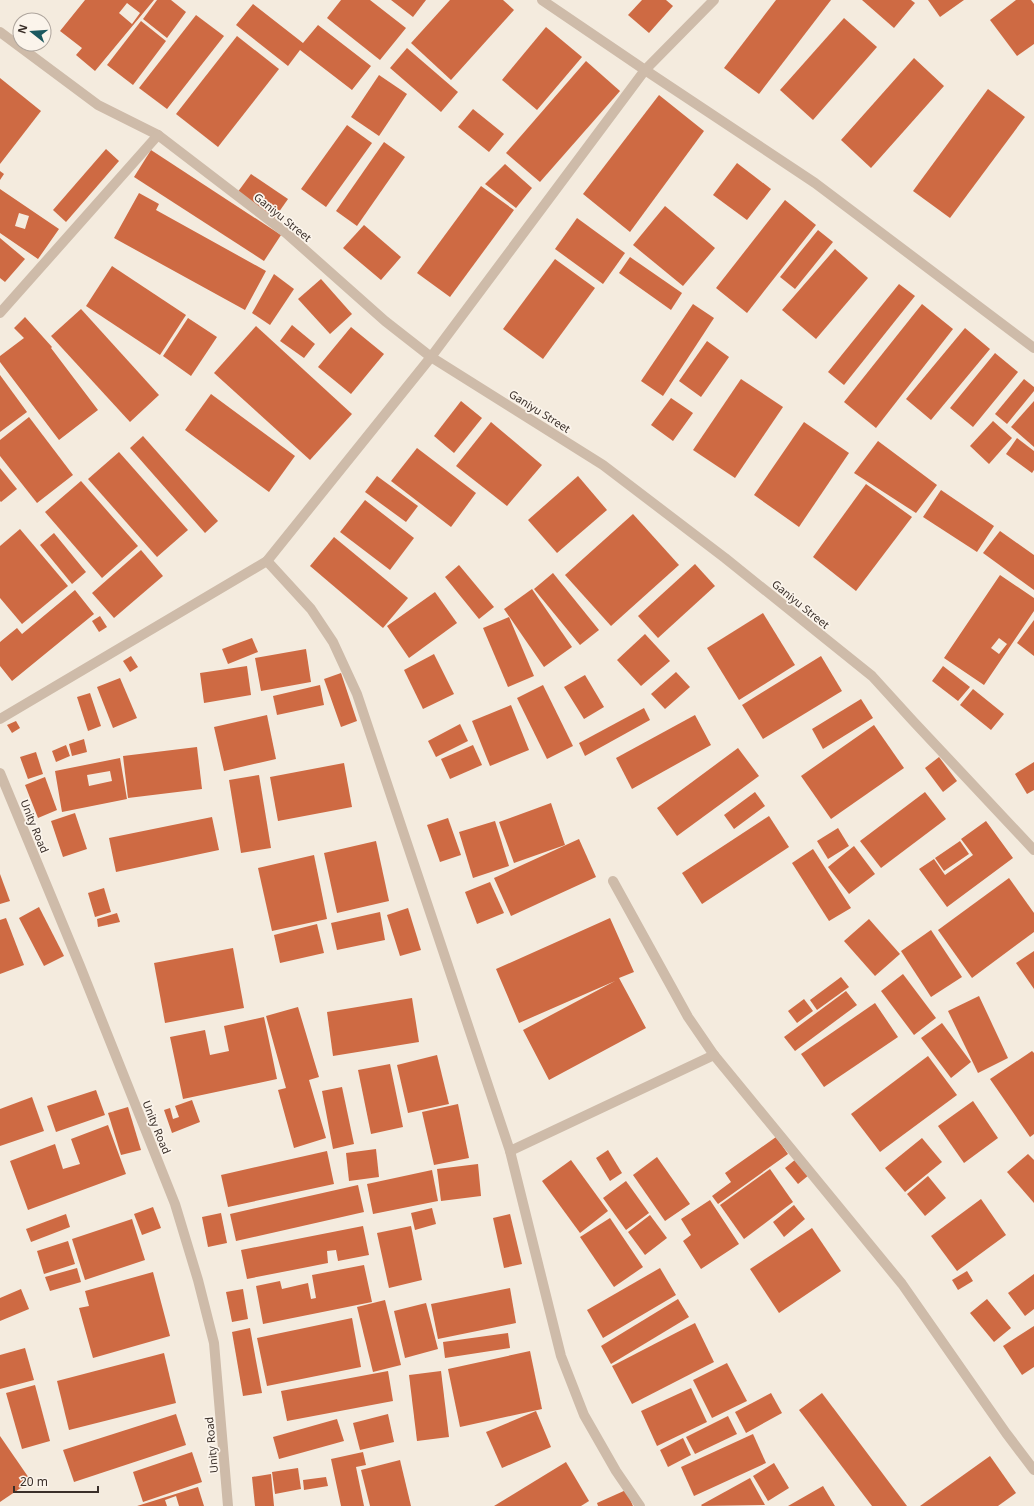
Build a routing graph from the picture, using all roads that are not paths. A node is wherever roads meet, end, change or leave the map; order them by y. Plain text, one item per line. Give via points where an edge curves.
1 (542, 0) edge
2 (714, 0) edge
3 (0, 32) edge
4 (645, 70) junction
5 (158, 135) junction
6 (0, 313) edge
7 (1034, 348) edge
8 (431, 357) junction
9 (267, 561) junction
10 (0, 720) edge
11 (0, 773) edge
12 (1034, 850) edge
13 (613, 881) dead end
14 (714, 1055) junction
15 (510, 1151) junction
16 (1034, 1470) edge
17 (228, 1506) edge
18 (640, 1506) edge

1 - 4 street
2 - 4 street
3 - 5 street, Ganiyu Street via 98,105
4 - 7 street via 815,183
4 - 8 street
5 - 6 street
5 - 8 street, Ganiyu Street via 286,233 385,321
8 - 9 street
8 - 12 street, Ganiyu Street via 603,465 725,558 872,676
9 - 10 street
9 - 15 street via 311,609 333,642 357,694
11 - 17 street, Unity Road via 174,1204 198,1280 214,1343
13 - 14 street via 688,1017
14 - 15 street
14 - 16 street via 902,1284
15 - 18 street via 561,1356 584,1415 616,1471

